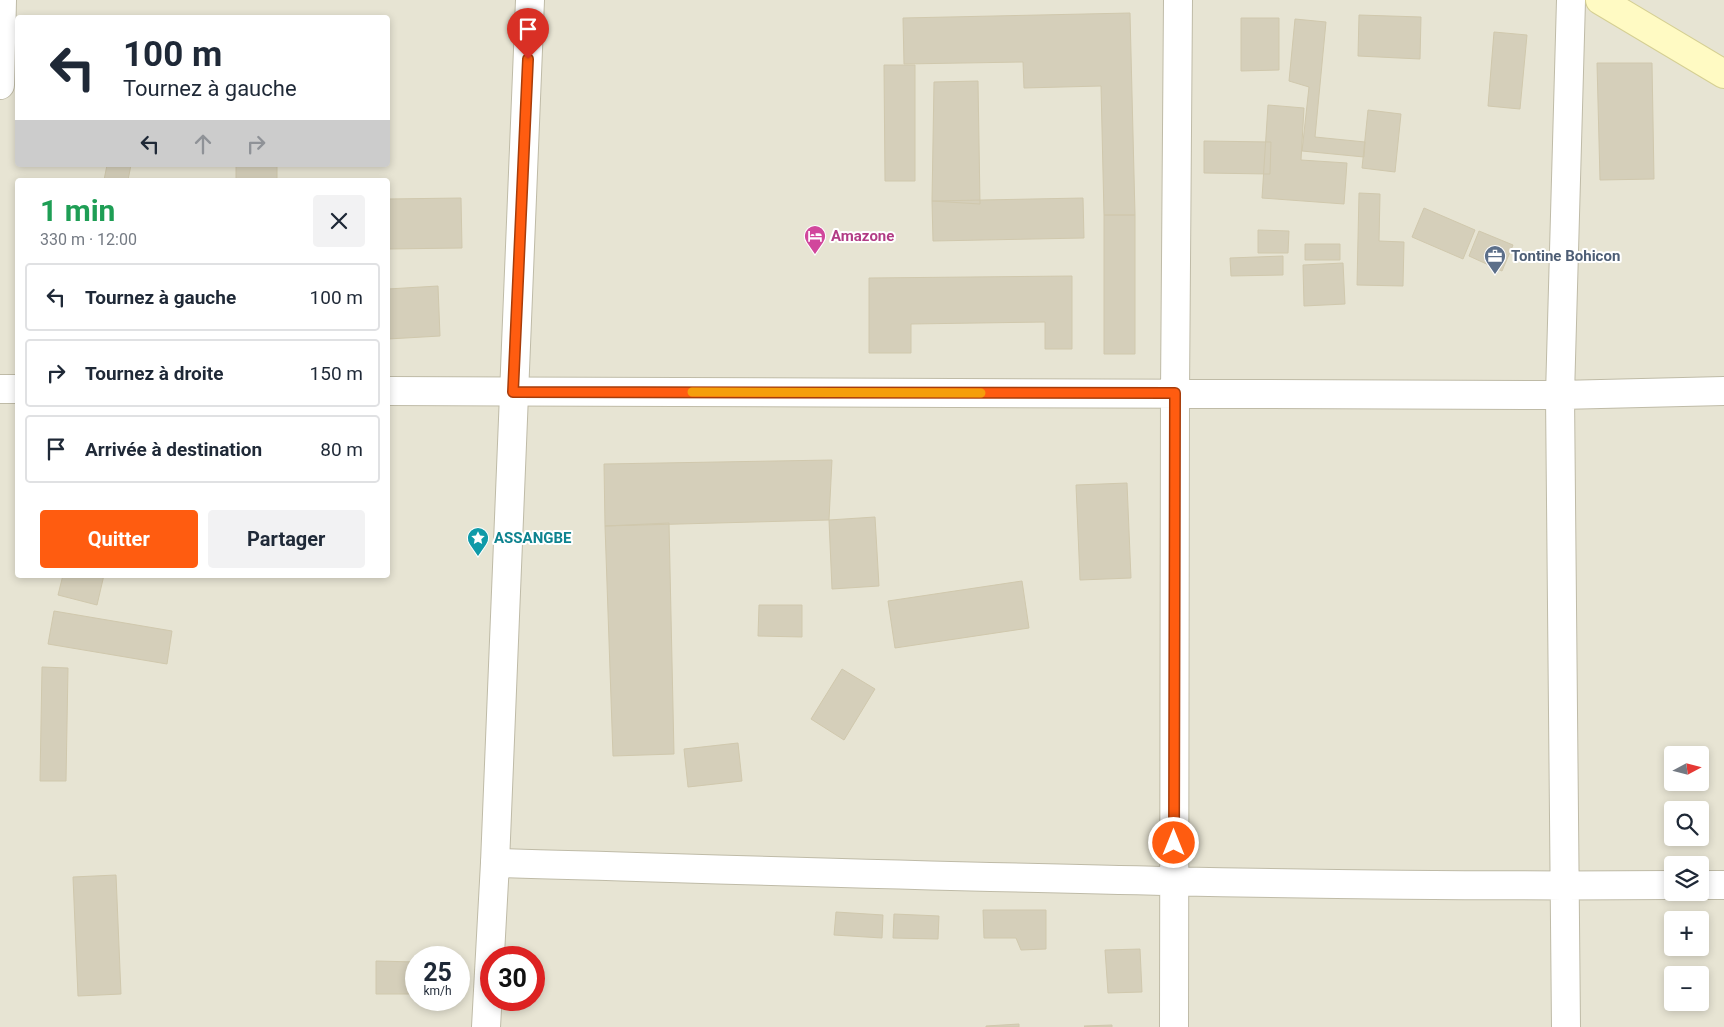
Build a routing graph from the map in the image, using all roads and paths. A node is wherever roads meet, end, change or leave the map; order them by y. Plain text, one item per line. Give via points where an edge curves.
1 (2, 0) edge
2 (530, 0) edge
3 (1178, 0) edge
4 (1571, 0) edge
5 (1611, 2) edge
6 (1724, 74) edge
7 (0, 85) edge
8 (0, 389) edge
9 (15, 389) edge
10 (390, 391) edge
11 (1724, 391) edge
12 (513, 392) junction
13 (1175, 393) junction
14 (1560, 395) junction
15 (495, 863) junction
16 (1174, 882) junction
17 (1664, 885) edge
18 (1709, 885) edge
19 (1724, 885) edge
20 (1565, 886) junction
21 (486, 1027) edge
22 (1174, 1027) edge
23 (1566, 1027) edge

1 - 7 street
2 - 12 street
3 - 13 street
4 - 14 street
5 - 6 main road
8 - 9 street
10 - 12 street
11 - 14 street
12 - 13 street
12 - 15 street
13 - 14 street
13 - 16 street
14 - 20 street
15 - 16 street
15 - 21 street
16 - 20 street
16 - 22 street
17 - 20 street
18 - 19 street
20 - 23 street

